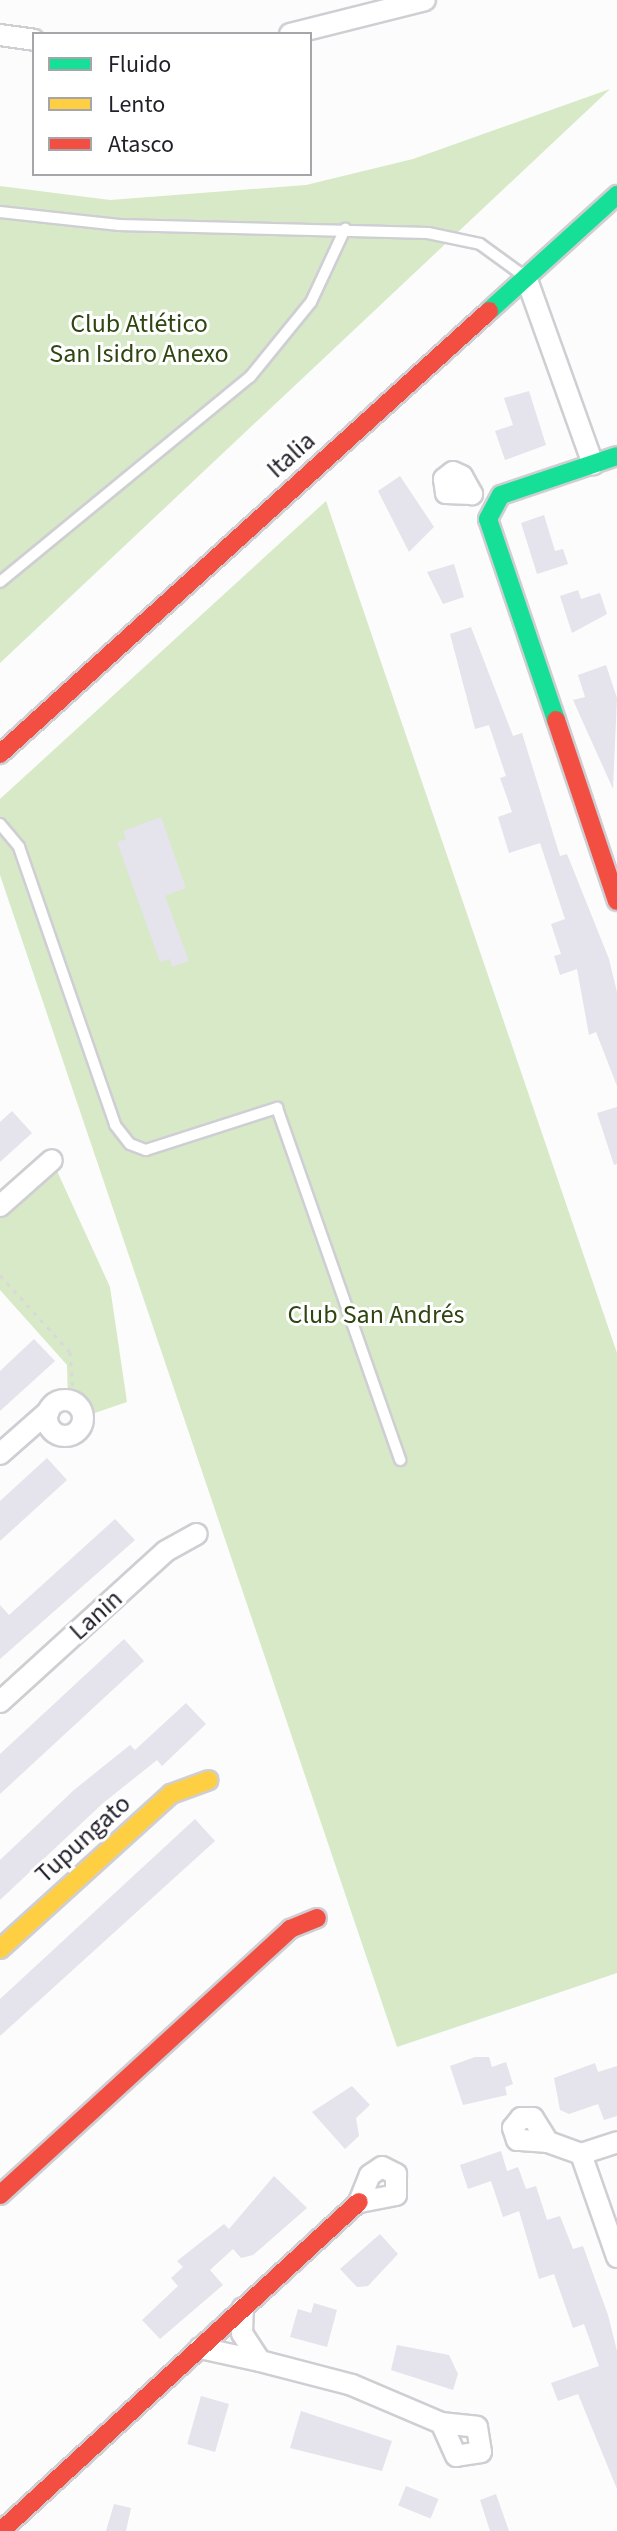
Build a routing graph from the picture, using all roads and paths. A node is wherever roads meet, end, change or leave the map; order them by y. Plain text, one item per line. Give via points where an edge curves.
1 (425, 0) edge
2 (298, 32) edge
3 (0, 35) edge
4 (32, 40) edge
5 (617, 195) edge
6 (0, 212) edge
7 (345, 229) junction
8 (526, 277) junction
9 (617, 456) edge
10 (593, 464) junction
11 (0, 582) edge
12 (0, 754) edge
13 (0, 824) edge
14 (616, 893) edge
15 (52, 1160) dead end
16 (0, 1206) edge
17 (0, 1275) edge
18 (74, 1403) junction
19 (49, 1411) junction
20 (29, 1428) junction
21 (54, 1432) junction
22 (0, 1454) edge
23 (400, 1460) dead end
24 (197, 1534) dead end
25 (0, 1702) edge
26 (209, 1780) dead end
27 (317, 1918) dead end
28 (0, 1949) edge
29 (548, 2142) dead end
30 (617, 2142) edge
31 (581, 2154) junction
32 (0, 2195) edge
33 (359, 2202) dead end
34 (617, 2257) edge
35 (243, 2308) junction
36 (200, 2348) junction
37 (260, 2361) junction
38 (441, 2423) dead end
39 (1, 2531) edge

1 - 2 street
3 - 4 street
5 - 8 street, Italia
6 - 7 lane via 119,225
7 - 8 lane via 480,244
7 - 11 lane via 311,302 250,377
8 - 10 street
8 - 12 street, Italia
9 - 10 street
10 - 14 street via 481,499
13 - 23 lane via 19,847 115,1125 130,1144 146,1150 277,1108
15 - 16 street
17 - 18 path via 70,1352
18 - 19 street
18 - 21 street via 80,1428 70,1436
19 - 20 street
19 - 21 street
20 - 21 street
20 - 22 street
24 - 25 street, Lanin via 166,1551
26 - 28 street, Tupungato via 171,1794
27 - 32 street via 290,1929
29 - 31 street
30 - 31 street
31 - 34 street
33 - 35 street
35 - 36 street
35 - 37 street via 242,2333
36 - 37 street
36 - 39 street
37 - 38 street via 352,2385

